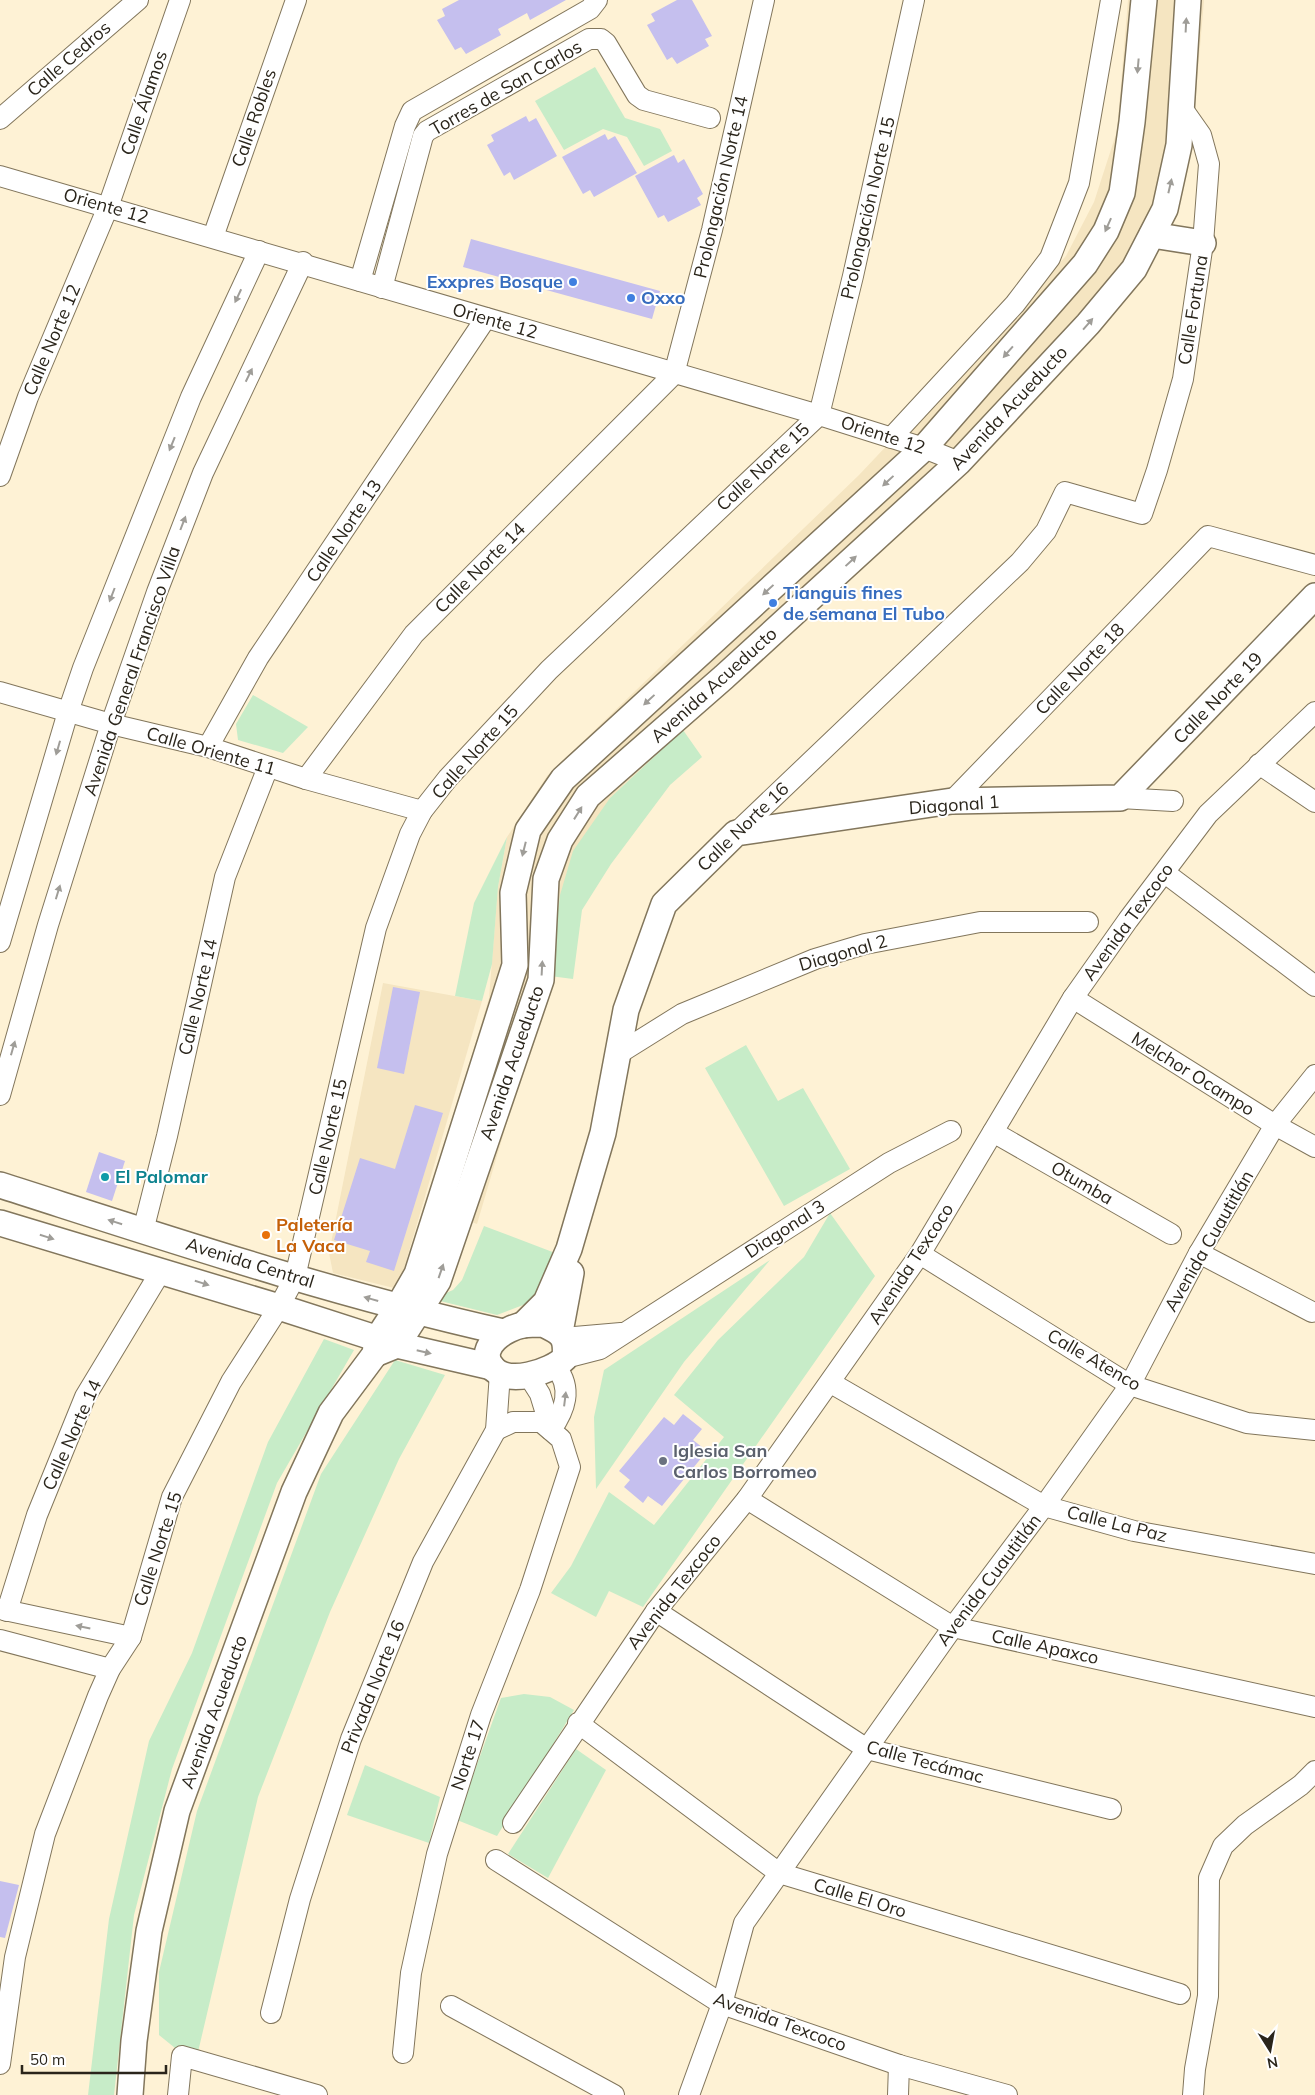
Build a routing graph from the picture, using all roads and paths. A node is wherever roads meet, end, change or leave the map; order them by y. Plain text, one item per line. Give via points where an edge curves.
1 (138, 0) edge
2 (180, 0) edge
3 (296, 0) edge
4 (597, 0) edge
5 (764, 0) edge
6 (914, 0) edge
7 (1111, 0) edge
8 (1144, 0) edge
9 (1188, 0) edge
10 (576, 16) junction
11 (589, 39) junction
12 (1182, 108) junction
13 (710, 118) dead end
14 (0, 119) edge
15 (0, 176) edge
16 (108, 207) junction
17 (1152, 235) junction
18 (213, 237) junction
19 (1203, 243) junction
20 (259, 251) junction
21 (303, 262) junction
22 (360, 281) junction
23 (382, 288) junction
24 (486, 318) junction
25 (674, 374) junction
26 (819, 414) junction
27 (891, 438) junction
28 (924, 448) junction
29 (959, 462) junction
30 (0, 476) edge
31 (1065, 492) joint
32 (1315, 565) edge
33 (1315, 596) edge
34 (0, 692) edge
35 (68, 712) junction
36 (1315, 712) edge
37 (110, 724) junction
38 (208, 747) junction
39 (1259, 764) junction
40 (268, 767) junction
41 (306, 779) junction
42 (1120, 798) junction
43 (952, 801) junction
44 (1173, 801) dead end
45 (1315, 802) edge
46 (422, 812) junction
47 (736, 833) junction
48 (1165, 873) junction
49 (1088, 922) dead end
50 (0, 942) edge
51 (1315, 986) edge
52 (1073, 998) junction
53 (618, 1054) junction
54 (1315, 1075) edge
55 (0, 1095) edge
56 (1275, 1125) junction
57 (951, 1131) dead end
58 (993, 1132) junction
59 (1315, 1147) edge
60 (0, 1185) edge
61 (0, 1223) edge
62 (143, 1231) junction
63 (1171, 1234) dead end
64 (569, 1249) junction
65 (1199, 1253) junction
66 (920, 1254) junction
67 (161, 1271) junction
68 (295, 1278) junction
69 (279, 1307) junction
70 (407, 1310) junction
71 (1312, 1312) dead end
72 (513, 1328) junction
73 (383, 1346) junction
74 (561, 1349) junction
75 (496, 1370) junction
76 (528, 1375) junction
77 (831, 1383) junction
78 (1130, 1385) junction
79 (502, 1422) junction
80 (551, 1430) junction
81 (1315, 1430) edge
82 (747, 1499) junction
83 (1044, 1506) junction
84 (1315, 1564) edge
85 (4, 1610) edge
86 (656, 1611) junction
87 (953, 1627) junction
88 (130, 1637) junction
89 (0, 1640) edge
90 (110, 1669) junction
91 (1315, 1707) edge
92 (578, 1723) junction
93 (866, 1749) junction
94 (1315, 1771) edge
95 (1111, 1809) dead end
96 (512, 1823) dead end
97 (496, 1860) dead end
98 (779, 1873) junction
99 (1180, 1994) dead end
100 (722, 2004) junction
101 (451, 2006) dead end
102 (271, 2013) dead end
103 (403, 2053) dead end
104 (0, 2064) edge
105 (899, 2065) junction
106 (130, 2095) edge
107 (178, 2095) edge
108 (317, 2095) edge
109 (614, 2095) edge
110 (689, 2095) edge
111 (898, 2095) edge
112 (1007, 2095) edge
113 (1194, 2095) edge

1 - 14 street, Calle Cedros
2 - 16 street, Calle Álamos
3 - 18 street, Calle Robles
4 - 10 street, Torres de San Carlos via 595,5
5 - 25 street, Prolongación Norte 14 via 712,230
6 - 26 street, Prolongación Norte 15
7 - 27 street via 1079,183 1050,258 1015,304
8 -> 28 street, Avenida Acueducto via 1122,193 1106,231 1086,264
12 -> 9 street, Avenida Acueducto
10 - 11 street
10 - 22 street, Torres de San Carlos via 412,111
11 - 13 street, Torres de San Carlos via 606,42 637,95 644,100
11 - 23 street, Torres de San Carlos via 427,131
17 -> 12 street, Avenida Acueducto via 1165,209 1179,144
12 - 19 street, Calle Fortuna via 1201,135 1209,164
15 - 16 street, Oriente 12
16 - 18 street, Oriente 12
16 - 30 street, Calle Norte 12 via 28,397
17 - 19 street
29 -> 17 street, Avenida Acueducto via 1134,269
18 - 20 street, Oriente 12
19 - 31 street, Calle Fortuna via 1183,379 1158,470 1142,514
20 - 21 street, Oriente 12
20 -> 35 street via 191,397
21 - 22 street, Oriente 12
37 -> 21 street, Avenida General Francisco Villa via 203,472
22 - 23 street, Oriente 12
23 - 24 street, Oriente 12
24 - 25 street, Oriente 12
24 - 38 street, Calle Norte 13 via 258,658
25 - 26 street, Oriente 12
25 - 41 street, Calle Norte 14 via 414,634
26 - 27 street, Oriente 12
26 - 46 street, Calle Norte 15 via 549,670 448,778
27 - 28 street, Oriente 12
28 - 29 street, Oriente 12
28 -> 70 street, Avenida Acueducto via 563,779 528,830 513,893 515,964
70 -> 29 street, Avenida Acueducto via 438,1281 541,980 546,879 560,840 588,796 724,677
31 - 47 street, Calle Norte 16 via 1046,531 1020,562
32 - 43 street, Calle Norte 18 via 1208,536
33 - 42 street, Calle Norte 19
34 - 35 street, Calle Oriente 11
35 - 37 street, Calle Oriente 11
35 -> 50 street
36 - 39 street, Avenida Texcoco
37 - 38 street, Calle Oriente 11
55 -> 37 street, Avenida General Francisco Villa
38 - 40 street, Calle Oriente 11
39 - 45 street
39 - 48 street, Avenida Texcoco via 1208,814
40 - 41 street, Calle Oriente 11
40 - 62 street, Calle Norte 14 via 225,877
41 - 46 street, Calle Oriente 11
42 - 43 street, Diagonal 1
42 - 44 street, Diagonal 1
43 - 47 street, Diagonal 1
46 - 68 street, Calle Norte 15 via 410,834 376,928
47 - 53 street, Calle Norte 16 via 664,904 626,1010
48 - 51 street
48 - 52 street, Avenida Texcoco
49 - 53 street, Diagonal 2 via 980,922 865,944 815,958 682,1014
52 - 56 street, Melchor Ocampo
52 - 58 street, Avenida Texcoco
53 - 64 street, Calle Norte 16 via 603,1133
54 - 56 street, Avenida Cuautitlán
56 - 59 street, Melchor Ocampo
56 - 65 street, Avenida Cuautitlán
57 - 74 street, Diagonal 3 via 889,1163 623,1333
58 - 63 street, Otumba
58 - 66 street, Avenida Texcoco
62 -> 60 street, Avenida Central
61 -> 67 street, Avenida Central
62 - 68 street, Avenida Central
64 - 72 street, Calle Norte 16 via 546,1302
64 - 74 street, Calle Norte 16 via 571,1270
65 - 71 street
65 - 78 street, Avenida Cuautitlán
66 - 77 street, Avenida Texcoco
66 - 78 street, Calle Atenco
67 -> 69 street, Avenida Central
67 - 85 street, Calle Norte 14 via 86,1397 37,1515
68 - 69 street, Calle Norte 15
70 -> 68 street, Avenida Central
69 - 73 street, Avenida Central
69 - 88 street, Calle Norte 15 via 231,1382 172,1497
70 - 72 street, Avenida Central
70 - 73 street, Avenida Acueducto
72 - 74 street via 543,1324
72 - 75 street via 490,1346 487,1357
73 -> 75 street, Avenida Central
73 - 106 street, Avenida Acueducto via 331,1413 294,1492 177,1811 149,1931
74 - 76 street
80 -> 74 street via 566,1402
75 - 76 street via 520,1377
75 - 79 street, Privada Norte 16
76 - 80 street via 540,1394
77 - 82 street, Avenida Texcoco
77 - 83 street, Calle La Paz
78 - 81 street, Calle Atenco via 1247,1423
78 - 83 street, Avenida Cuautitlán
79 - 80 street via 541,1422
79 - 102 street, Privada Norte 16 via 423,1562 351,1739 300,1899
80 - 103 street, Norte 17 via 561,1438 570,1467 530,1590 481,1715 436,1854 411,1973
82 - 86 street, Avenida Texcoco
82 - 87 street, Calle Apaxco
83 - 84 street, Calle La Paz via 1134,1531
83 - 87 street, Avenida Cuautitlán
88 -> 85 street
86 - 92 street, Avenida Texcoco
86 - 93 street, Calle Tecámac
87 - 91 street, Calle Apaxco
87 - 93 street, Avenida Cuautitlán
88 - 90 street, Calle Norte 15
89 - 90 street
90 - 104 street, Calle Norte 15 via 45,1834 15,1957
92 - 96 street, Avenida Texcoco
92 - 98 street, Calle El Oro
93 - 95 street, Calle Tecámac
93 - 98 street, Avenida Cuautitlán
94 - 113 street via 1223,1846 1210,1878 1208,1996 1195,2069
97 - 100 street, Avenida Texcoco
98 - 99 street, Calle El Oro
98 - 100 street, Avenida Cuautitlán via 744,1923
100 - 105 street, Avenida Texcoco
100 - 110 street, Avenida Cuautitlán
101 - 109 street
105 - 111 street
105 - 112 street, Avenida Texcoco
107 - 108 street via 182,2056

